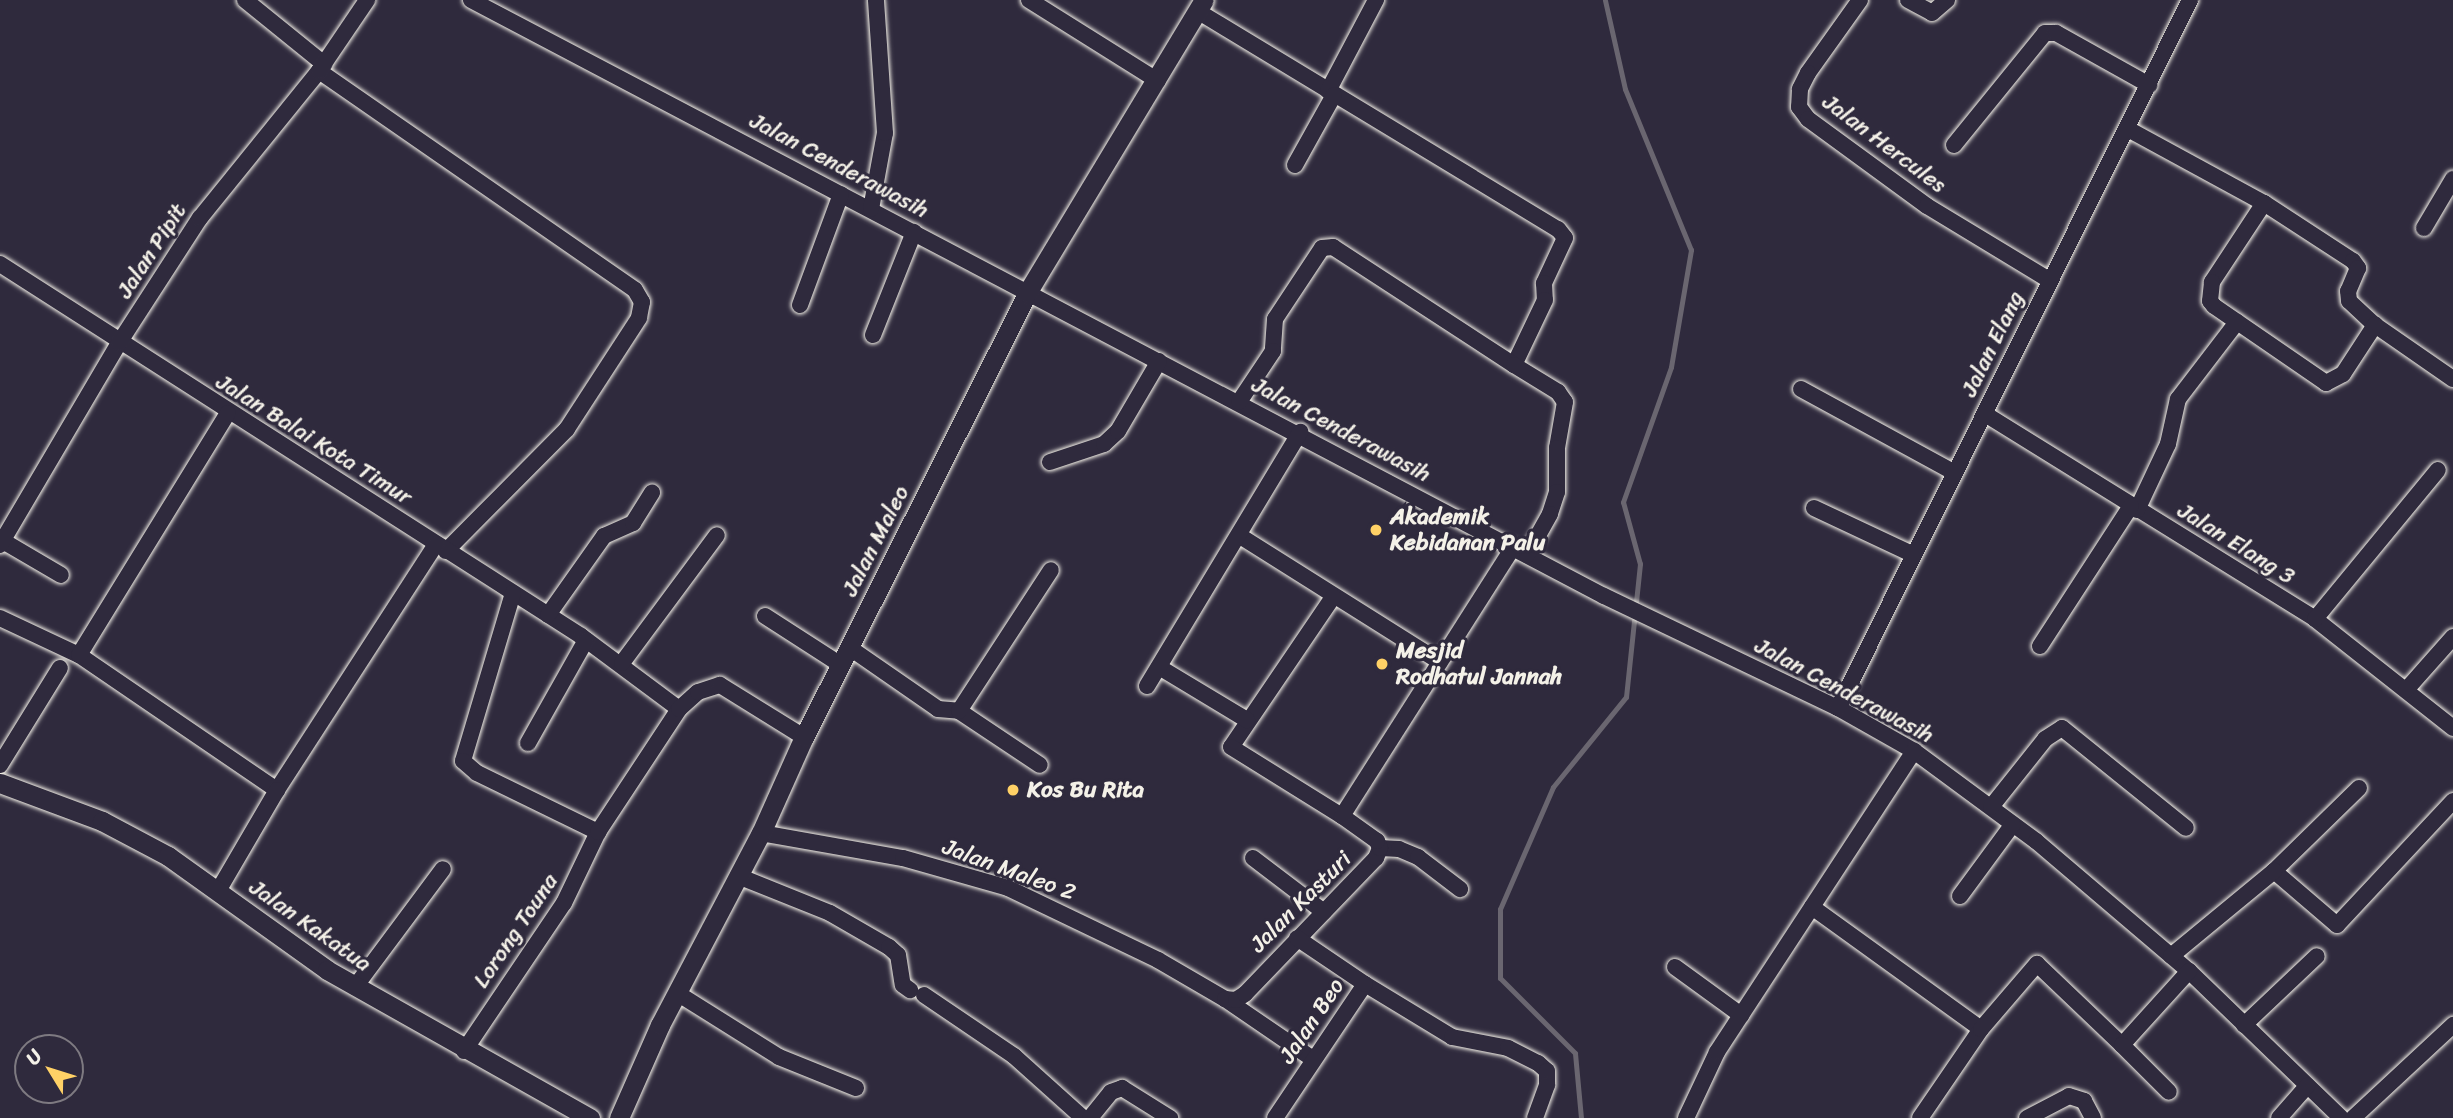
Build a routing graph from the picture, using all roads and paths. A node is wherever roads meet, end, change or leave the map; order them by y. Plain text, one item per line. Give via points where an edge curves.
1 (245, 0) edge
2 (367, 0) edge
3 (471, 0) edge
4 (876, 0) edge
5 (1029, 0) edge
6 (1377, 0) edge
7 (1860, 0) edge
8 (1908, 0) edge
9 (1947, 0) edge
10 (2190, 0) edge
11 (1201, 6) edge
12 (321, 68) junction
13 (1158, 81) junction
14 (2149, 85) junction
15 (1331, 93) junction
16 (2127, 129) junction
17 (1954, 145) dead end
18 (1295, 165) dead end
19 (2453, 179) edge
20 (841, 194) junction
21 (2264, 203) junction
22 (871, 209) junction
23 (2424, 228) dead end
24 (914, 232) junction
25 (0, 264) edge
26 (2049, 281) junction
27 (1027, 293) junction
28 (800, 305) dead end
29 (2237, 322) junction
30 (2375, 325) junction
31 (873, 335) dead end
32 (120, 342) junction
33 (1158, 361) junction
34 (1514, 365) junction
35 (2453, 379) edge
36 (1801, 389) dead end
37 (1239, 402) junction
38 (228, 413) junction
39 (1985, 414) junction
40 (1300, 432) junction
41 (1050, 462) dead end
42 (2438, 470) dead end
43 (1955, 473) junction
44 (652, 493) dead end
45 (1814, 508) dead end
46 (2134, 508) junction
47 (717, 535) dead end
48 (1240, 536) junction
49 (1, 543) edge
50 (441, 548) junction
51 (1520, 552) junction
52 (1914, 555) junction
53 (1051, 569) dead end
54 (61, 575) dead end
55 (513, 593) junction
56 (1333, 597) junction
57 (548, 615) junction
58 (765, 616) dead end
59 (0, 618) edge
60 (2315, 618) junction
61 (2453, 637) edge
62 (586, 640) junction
63 (2040, 646) dead end
64 (79, 655) junction
65 (846, 657) junction
66 (1440, 662) junction
67 (622, 663) junction
68 (1159, 667) junction
69 (60, 668) dead end
70 (1147, 686) dead end
71 (2406, 690) junction
72 (1838, 708) junction
73 (679, 709) junction
74 (959, 710) junction
75 (1247, 720) junction
76 (2453, 728) edge
77 (804, 737) junction
78 (528, 743) dead end
79 (1914, 751) junction
80 (0, 765) edge
81 (1040, 765) dead end
82 (0, 783) edge
83 (2359, 788) dead end
84 (277, 790) junction
85 (2453, 801) edge
86 (1991, 807) junction
87 (1342, 816) junction
88 (2013, 824) junction
89 (2186, 828) dead end
90 (598, 832) junction
91 (761, 833) junction
92 (1380, 849) junction
93 (1253, 858) dead end
94 (443, 869) dead end
95 (2274, 871) junction
96 (738, 876) junction
97 (1460, 889) dead end
98 (218, 891) junction
99 (1960, 896) dead end
100 (1812, 906) junction
101 (1324, 912) junction
102 (1297, 938) junction
103 (2171, 956) junction
104 (2317, 956) dead end
105 (1675, 967) dead end
106 (2189, 971) junction
107 (1365, 984) junction
108 (355, 988) junction
109 (677, 993) junction
110 (1225, 999) junction
111 (1741, 1016) junction
112 (2244, 1025) junction
113 (2453, 1026) edge
114 (1981, 1029) junction
115 (2122, 1045) junction
116 (464, 1051) junction
117 (1313, 1059) junction
118 (2307, 1086) junction
119 (856, 1088) dead end
120 (2169, 1092) dead end
121 (590, 1118) edge
122 (619, 1118) edge
123 (1083, 1118) edge
124 (1090, 1118) edge
125 (1170, 1118) edge
126 (1275, 1118) edge
127 (1535, 1118) edge
128 (1686, 1118) edge
129 (1920, 1118) edge
130 (2027, 1118) edge
131 (2093, 1118) edge
132 (2279, 1118) edge
133 (2341, 1118) edge
134 (2353, 1118) edge

1 - 12 street
2 - 12 street, Jalan Pipit
3 - 20 street, Jalan Cenderawasih
4 - 22 street via 885,133
5 - 13 street
6 - 15 street
7 - 26 street, Jalan Hercules via 1808,73 1800,89 1799,107 1808,119 1927,206
8 - 9 street via 1932,13
10 - 14 street, Jalan Elang
11 - 13 street, Jalan Maleo
11 - 15 street
12 - 32 street, Jalan Pipit via 200,218
12 - 50 street via 635,290 642,302 639,318 568,429
13 - 27 street, Jalan Maleo
14 - 16 street, Jalan Elang
14 - 17 street via 2056,33 2045,33
15 - 18 street
15 - 34 street via 1558,229 1564,238 1544,283 1545,300
16 - 21 street
16 - 26 street, Jalan Elang
19 - 23 street
20 - 22 street, Jalan Cenderawasih
20 - 28 street
21 - 29 street via 2210,289 2210,301
21 - 30 street via 2358,265 2349,301
22 - 24 street, Jalan Cenderawasih
24 - 27 street, Jalan Cenderawasih
24 - 31 street
25 - 32 street, Jalan Balai Kota Timur
26 - 39 street, Jalan Elang
27 - 33 street, Jalan Cenderawasih
27 - 65 street, Jalan Maleo
29 - 30 street via 2319,380 2332,383
29 - 46 street via 2178,399 2168,444
30 - 35 street
32 - 38 street, Jalan Balai Kota Timur
32 - 49 street, Jalan Pipit
33 - 37 street, Jalan Cenderawasih
33 - 41 street via 1118,431 1104,444
34 - 37 street via 1328,246 1318,252 1275,319 1273,351
34 - 51 street, Jalan Kasturi via 1558,392 1564,402 1557,492
36 - 43 street
37 - 40 street, Jalan Cenderawasih
38 - 50 street, Jalan Balai Kota Timur
38 - 64 street
39 - 43 street, Jalan Elang
39 - 46 street, Jalan Elang 3
40 - 48 street
40 - 51 street, Jalan Cenderawasih
42 - 60 street
43 - 52 street, Jalan Elang
44 - 57 street via 633,523 604,536
45 - 52 street
46 - 60 street, Jalan Elang 3
46 - 63 street
47 - 67 street
48 - 56 street
48 - 68 street
49 - 54 street
50 - 55 street, Jalan Balai Kota Timur
50 - 84 street
51 - 66 street, Jalan Kasturi
51 - 72 street, Jalan Cenderawasih
52 - 72 street, Jalan Elang
53 - 74 street
55 - 57 street, Jalan Balai Kota Timur
55 - 90 street via 463,761 477,773
56 - 66 street
56 - 75 street
57 - 62 street, Jalan Balai Kota Timur
58 - 65 street
59 - 64 street
60 - 71 street, Jalan Elang 3
61 - 71 street
62 - 67 street, Jalan Balai Kota Timur
62 - 78 street
64 - 84 street
65 - 74 street via 938,709
65 - 77 street, Jalan Maleo
66 - 87 street, Jalan Kasturi
67 - 73 street, Jalan Balai Kota Timur
68 - 70 street
68 - 75 street
69 - 80 street
71 - 76 street, Jalan Elang 3
72 - 79 street, Jalan Cenderawasih
73 - 77 street via 698,692 720,685
73 - 90 street, Lorong Touna
74 - 81 street
75 - 87 street via 1232,742 1233,750
77 - 91 street, Jalan Maleo
79 - 86 street, Jalan Cenderawasih
79 - 100 street
82 - 98 street, Jalan Kakatua via 132,835
83 - 95 street
84 - 98 street
85 - 95 street via 2337,925
86 - 88 street, Jalan Cenderawasih
86 - 89 street via 2045,739 2062,728
87 - 92 street, Jalan Kasturi
88 - 99 street
88 - 103 street, Jalan Cenderawasih
90 - 116 street, Lorong Touna via 570,893
91 - 96 street, Jalan Maleo
91 - 110 street, Jalan Maleo 2 via 903,858 1008,888 1121,940
92 - 97 street via 1399,849 1418,857
92 - 101 street, Jalan Kasturi
93 - 101 street
94 - 108 street
95 - 103 street
96 - 109 street, Jalan Maleo
96 - 123 street via 830,913 890,947 898,955 903,985 1014,1056
98 - 108 street, Jalan Kakatua
100 - 111 street
100 - 114 street
101 - 102 street, Jalan Kasturi
102 - 107 street, Jalan Beo
102 - 110 street, Jalan Kasturi via 1245,994 1236,1000
103 - 106 street, Jalan Cenderawasih
104 - 112 street
105 - 111 street
106 - 112 street, Jalan Cenderawasih
106 - 115 street
107 - 117 street, Jalan Beo
107 - 127 street via 1452,1037 1508,1048 1538,1063 1547,1072 1547,1085
108 - 116 street, Jalan Kakatua
109 - 119 street via 779,1057
109 - 122 street, Jalan Maleo
110 - 117 street, Jalan Maleo 2
111 - 128 street via 1717,1052
112 - 118 street, Jalan Cenderawasih
113 - 134 street
114 - 115 street via 2037,964
114 - 129 street
115 - 120 street
116 - 121 street, Jalan Kakatua
117 - 126 street, Jalan Beo
118 - 132 street
118 - 133 street, Jalan Cenderawasih
124 - 125 street via 1111,1092 1122,1088
130 - 131 street via 2069,1096 2084,1101

